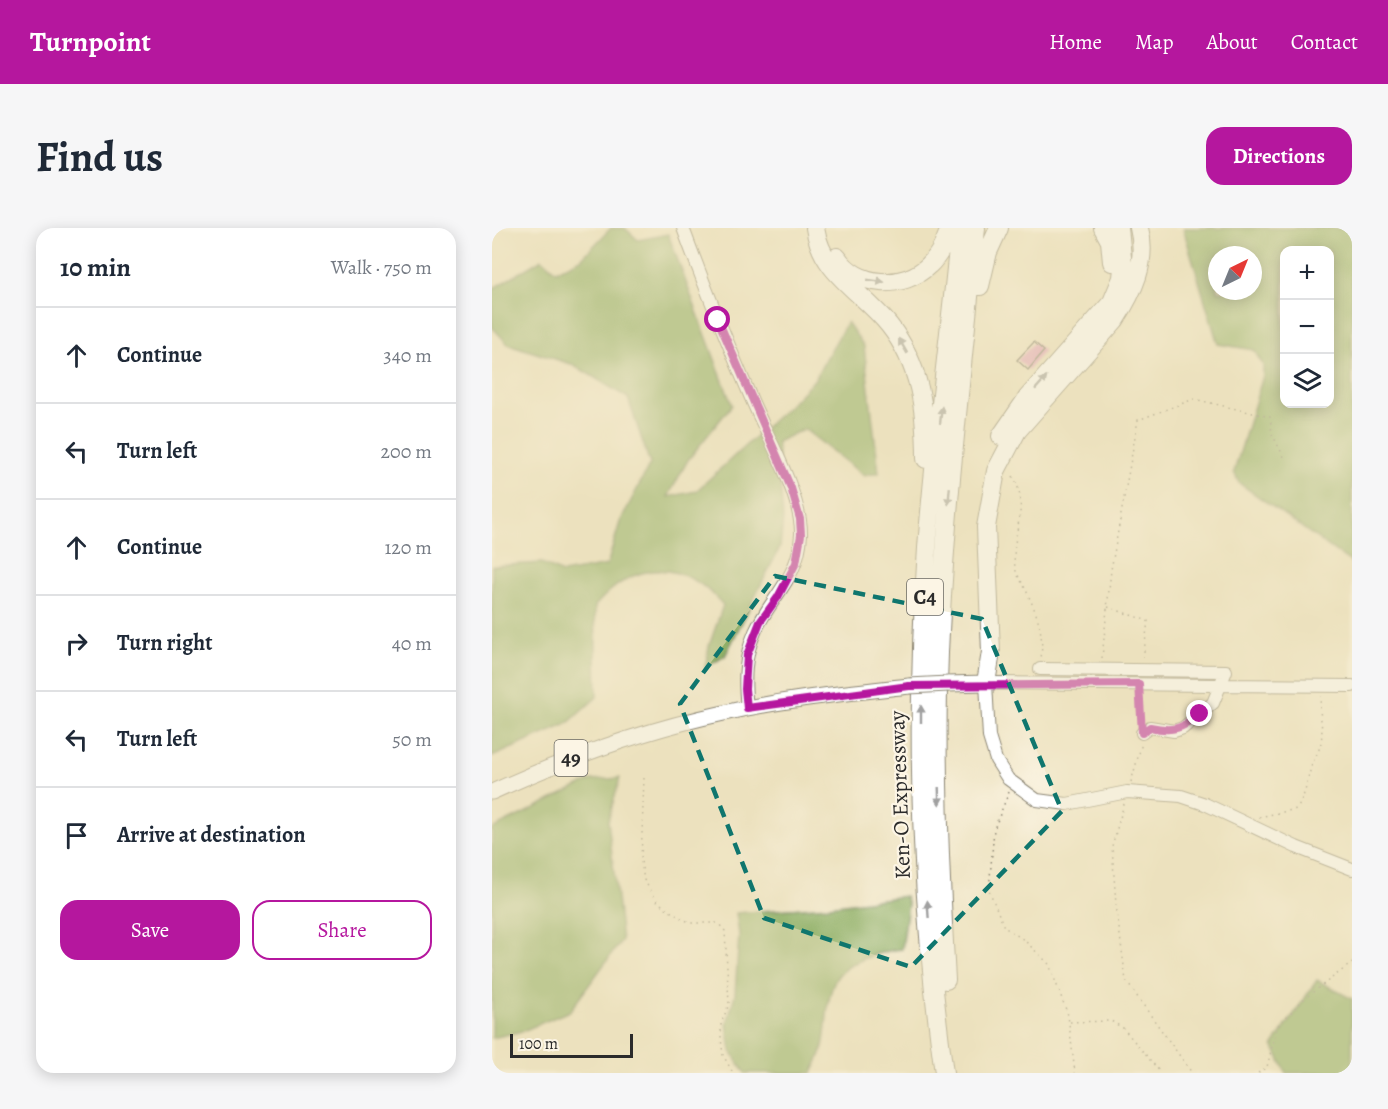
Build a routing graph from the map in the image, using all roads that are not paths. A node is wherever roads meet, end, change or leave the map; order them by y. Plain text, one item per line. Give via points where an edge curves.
1 (683, 228) edge
2 (815, 228) edge
3 (826, 228) edge
4 (950, 228) edge
5 (960, 228) edge
6 (976, 228) edge
7 (999, 228) edge
8 (1104, 228) edge
9 (1119, 228) edge
10 (1130, 228) edge
11 (1139, 228) edge
12 (1090, 338) junction
13 (962, 375) junction
14 (927, 548) junction
15 (1040, 669) road end
16 (986, 684) junction
17 (1221, 685) junction
18 (1352, 686) edge
19 (747, 708) junction
20 (1142, 733) road end
21 (492, 792) edge
22 (1352, 869) edge
23 (944, 1073) edge
24 (953, 1073) edge

1 - 19 street via 791,488 800,519 801,535 792,572 750,644 745,668
14 -> 2 highway via 924,409 914,368 887,322 827,262
3 -> 4 highway via 832,250 849,270 867,280 894,282 929,266
14 -> 5 highway, Ken-O Expressway / C4
6 - 13 highway, Ken-O Expressway / C4
7 - 13 highway via 988,252
8 - 12 highway via 1113,252 1109,282
9 - 12 highway via 1123,255 1120,285
10 - 12 highway via 1133,252 1122,302
11 - 12 highway via 1142,257 1135,285 1114,320
12 - 16 highway via 1017,431 986,492 991,652
13 -> 24 highway, Ken-O Expressway / C4 via 945,556 938,770
23 -> 14 highway, Ken-O Expressway / C4 via 925,862 921,764
15 - 17 street via 1226,671
16 - 17 street
16 - 19 main road, 49, bridge via 909,686
16 - 22 street via 992,747 999,766 1012,783 1037,800 1067,804 1127,792 1180,796
17 - 18 street
17 - 20 street via 1213,703 1183,728 1174,731 1150,727
19 - 21 main road, 49 via 612,744

